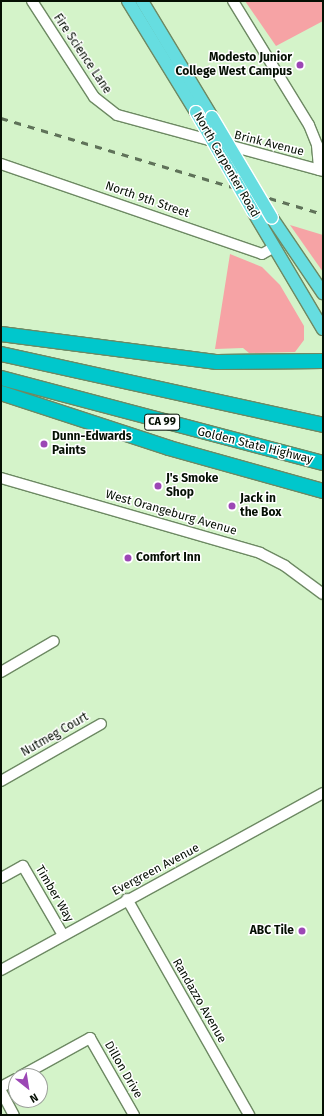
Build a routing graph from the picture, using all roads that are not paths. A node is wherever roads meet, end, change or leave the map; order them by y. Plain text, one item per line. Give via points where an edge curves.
1 (32, 1) edge
2 (128, 1) edge
3 (142, 1) edge
4 (233, 1) edge
5 (117, 115) joint
6 (1, 161) edge
7 (6, 165) edge
8 (321, 170) edge
9 (273, 248) junction
10 (323, 293) edge
11 (323, 330) edge
12 (1, 334) edge
13 (1, 354) edge
14 (323, 361) edge
15 (1, 378) edge
16 (1, 393) edge
17 (323, 425) edge
18 (323, 463) edge
19 (1, 478) edge
20 (323, 491) edge
21 (323, 594) edge
22 (54, 642) dead end
23 (1, 672) edge
24 (101, 724) dead end
25 (1, 781) edge
26 (323, 793) edge
27 (1, 878) edge
28 (127, 899) junction
29 (63, 935) junction
30 (1, 970) edge
31 (36, 1068) edge
32 (1, 1091) edge
33 (14, 1115) edge
34 (134, 1115) edge
35 (249, 1115) edge

1 - 5 street, Fire Science Lane via 90,92
2 - 9 main road, North Carpenter Road, bridge via 196,112
3 - 10 main road, North Carpenter Road, bridge via 272,218
4 - 8 street via 308,125 317,145
5 - 8 street, Brink Avenue
6 - 7 street, North 9th Street
7 - 9 street, North 9th Street via 262,254
9 - 11 main road, North Carpenter Road
12 - 14 highway via 217,362
13 - 17 highway
15 - 18 highway, Golden State Highway / CA 99
16 - 20 highway via 169,448
19 - 21 street, West Orangeburg Avenue via 260,553 285,566
22 - 23 street
24 - 25 street, Nutmeg Court
26 - 28 street, Evergreen Avenue
27 - 29 street, Timber Way via 23,866
28 - 29 street, Evergreen Avenue
28 - 35 street, Randazzo Avenue
29 - 30 street, Evergreen Avenue
31 - 34 street, Dillon Drive via 90,1038
32 - 33 street

